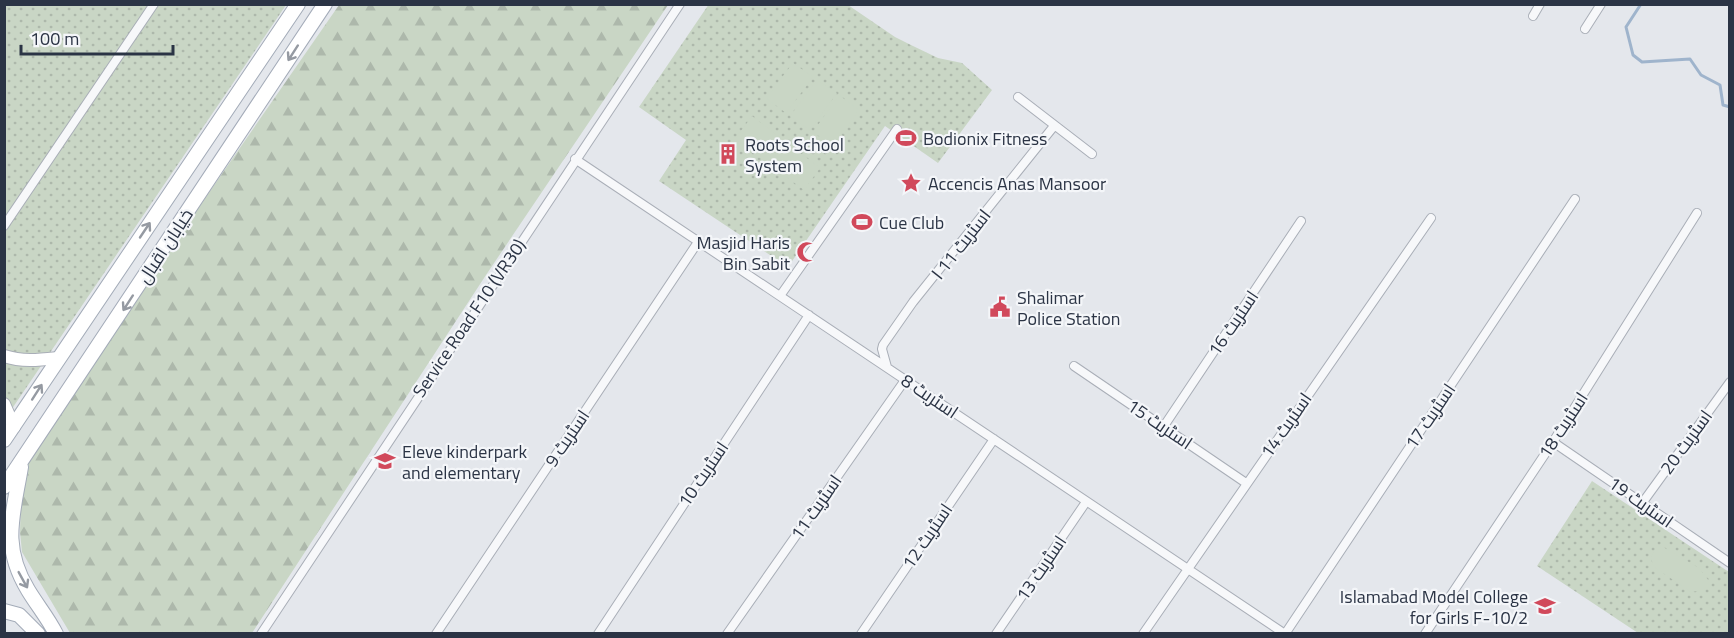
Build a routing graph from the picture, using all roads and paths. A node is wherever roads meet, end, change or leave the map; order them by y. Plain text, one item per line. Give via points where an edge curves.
1 (154, 4) edge
2 (298, 4) edge
3 (325, 4) edge
4 (680, 4) edge
5 (1540, 4) edge
6 (1601, 4) edge
7 (1533, 16) dead end
8 (1585, 29) dead end
9 (1017, 97) dead end
10 (1054, 126) junction
11 (897, 129) dead end
12 (1092, 154) dead end
13 (575, 159) junction
14 (1575, 199) dead end
15 (1697, 213) dead end
16 (1431, 218) dead end
17 (1301, 221) dead end
18 (4, 226) edge
19 (698, 242) junction
20 (780, 296) junction
21 (809, 315) junction
22 (4, 356) edge
23 (58, 358) junction
24 (1074, 366) dead end
25 (887, 367) junction
26 (905, 380) junction
27 (1730, 382) edge
28 (4, 404) edge
29 (1164, 426) junction
30 (14, 427) junction
31 (994, 439) junction
32 (4, 440) edge
33 (1553, 442) junction
34 (22, 462) junction
35 (1246, 483) junction
36 (4, 487) edge
37 (1086, 502) junction
38 (1642, 502) junction
39 (1730, 563) edge
40 (1188, 568) junction
41 (4, 611) edge
42 (38, 633) edge
43 (56, 633) edge
44 (261, 633) edge
45 (436, 633) edge
46 (598, 633) edge
47 (727, 633) edge
48 (861, 633) edge
49 (996, 633) edge
50 (1143, 633) edge
51 (1286, 633) edge
52 (1425, 633) edge

1 - 18 street
23 -> 2 main road, خیابان اقبال
3 -> 34 main road, خیابان اقبال
4 - 13 street, Service Road F10 (VR30)
5 - 7 street
6 - 8 street
9 - 10 street
10 - 12 street
10 - 25 street, اسٹریٹ 11 ا via 883,345
11 - 20 street
13 - 19 street, اسٹریٹ 8
13 - 44 street, Service Road F10 (VR30)
14 - 51 street, اسٹریٹ 17
15 - 33 street, اسٹریٹ 18
16 - 35 street, اسٹریٹ 14
17 - 29 street, اسٹریٹ 16
19 - 20 street, اسٹریٹ 8
19 - 45 street, اسٹریٹ 9
20 - 21 street, اسٹریٹ 8
21 - 25 street, اسٹریٹ 8
21 - 46 street, اسٹریٹ 10
22 - 23 street via 25,361
30 -> 23 main road, خیابان اقبال
24 - 29 street, اسٹریٹ 15
25 - 26 street, اسٹریٹ 8
26 - 31 street, اسٹریٹ 8
26 - 47 street, اسٹریٹ 11
27 - 38 street, اسٹریٹ 20
28 - 30 street
29 - 35 street, اسٹریٹ 15
30 - 32 main road, خیابان اقبال
31 - 37 street, اسٹریٹ 8
31 - 48 street, اسٹریٹ 12
33 - 38 street, اسٹریٹ 19
33 - 52 street, اسٹریٹ 18
34 - 36 main road, خیابان اقبال
34 -> 43 main road via 10,544 15,567
35 - 40 street, اسٹریٹ 14
37 - 40 street, اسٹریٹ 8
37 - 49 street, اسٹریٹ 13
38 - 39 street, اسٹریٹ 19
40 - 50 street, اسٹریٹ 14
40 - 51 street, اسٹریٹ 8
41 - 42 main road via 19,615

